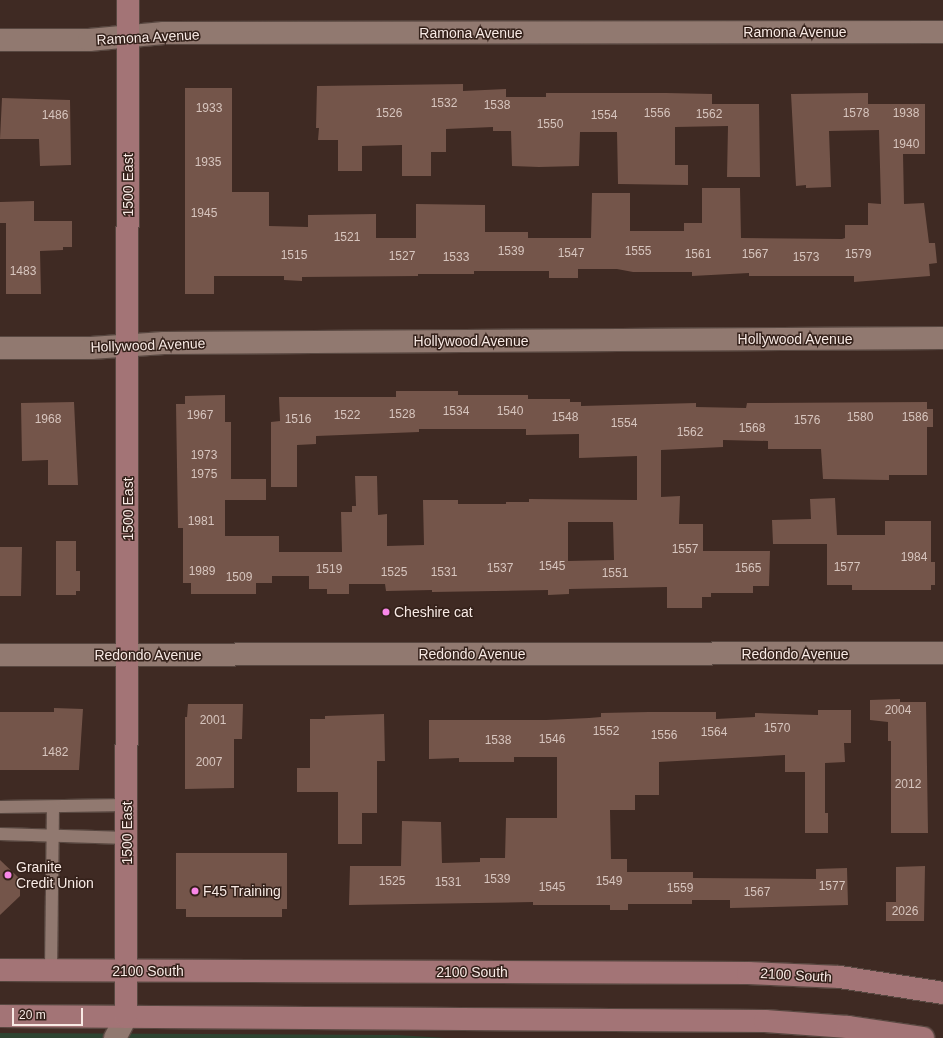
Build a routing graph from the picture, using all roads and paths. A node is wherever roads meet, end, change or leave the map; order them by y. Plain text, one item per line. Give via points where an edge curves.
1 (128, 0) edge
2 (943, 32) edge
3 (128, 36) junction
4 (0, 40) edge
5 (943, 338) edge
6 (128, 345) junction
7 (0, 348) edge
8 (943, 653) edge
9 (0, 655) edge
10 (127, 655) junction
11 (127, 805) junction
12 (0, 807) edge
13 (53, 807) junction
14 (0, 834) edge
15 (53, 834) junction
16 (127, 838) junction
17 (0, 970) edge
18 (51, 970) junction
19 (127, 970) junction
20 (943, 993) edge
21 (0, 1016) edge
22 (126, 1017) junction
23 (115, 1038) edge
24 (134, 1038) edge
25 (923, 1038) edge

1 - 3 main road, 1500 East
2 - 3 street, Ramona Avenue via 164,33
3 - 4 street, Ramona Avenue via 89,40
3 - 6 main road, 1500 East
5 - 6 street, Hollywood Avenue
6 - 7 street, Hollywood Avenue
6 - 10 main road, 1500 East
8 - 10 street, Redondo Avenue
9 - 10 street, Redondo Avenue
10 - 11 main road, 1500 East
11 - 13 lane
11 - 16 main road, 1500 East
12 - 13 lane
13 - 15 lane
14 - 15 lane
15 - 16 lane via 71,838
15 - 18 lane
16 - 19 main road, 1500 East
17 - 18 main road, 2100 South
18 - 19 main road, 2100 South
19 - 20 main road, 2100 South via 794,974 855,979
19 - 22 main road, 1500 East
21 - 22 main road
22 - 23 street, 1500 East
22 - 24 street, 1500 East
22 - 25 main road via 765,1021 848,1027

